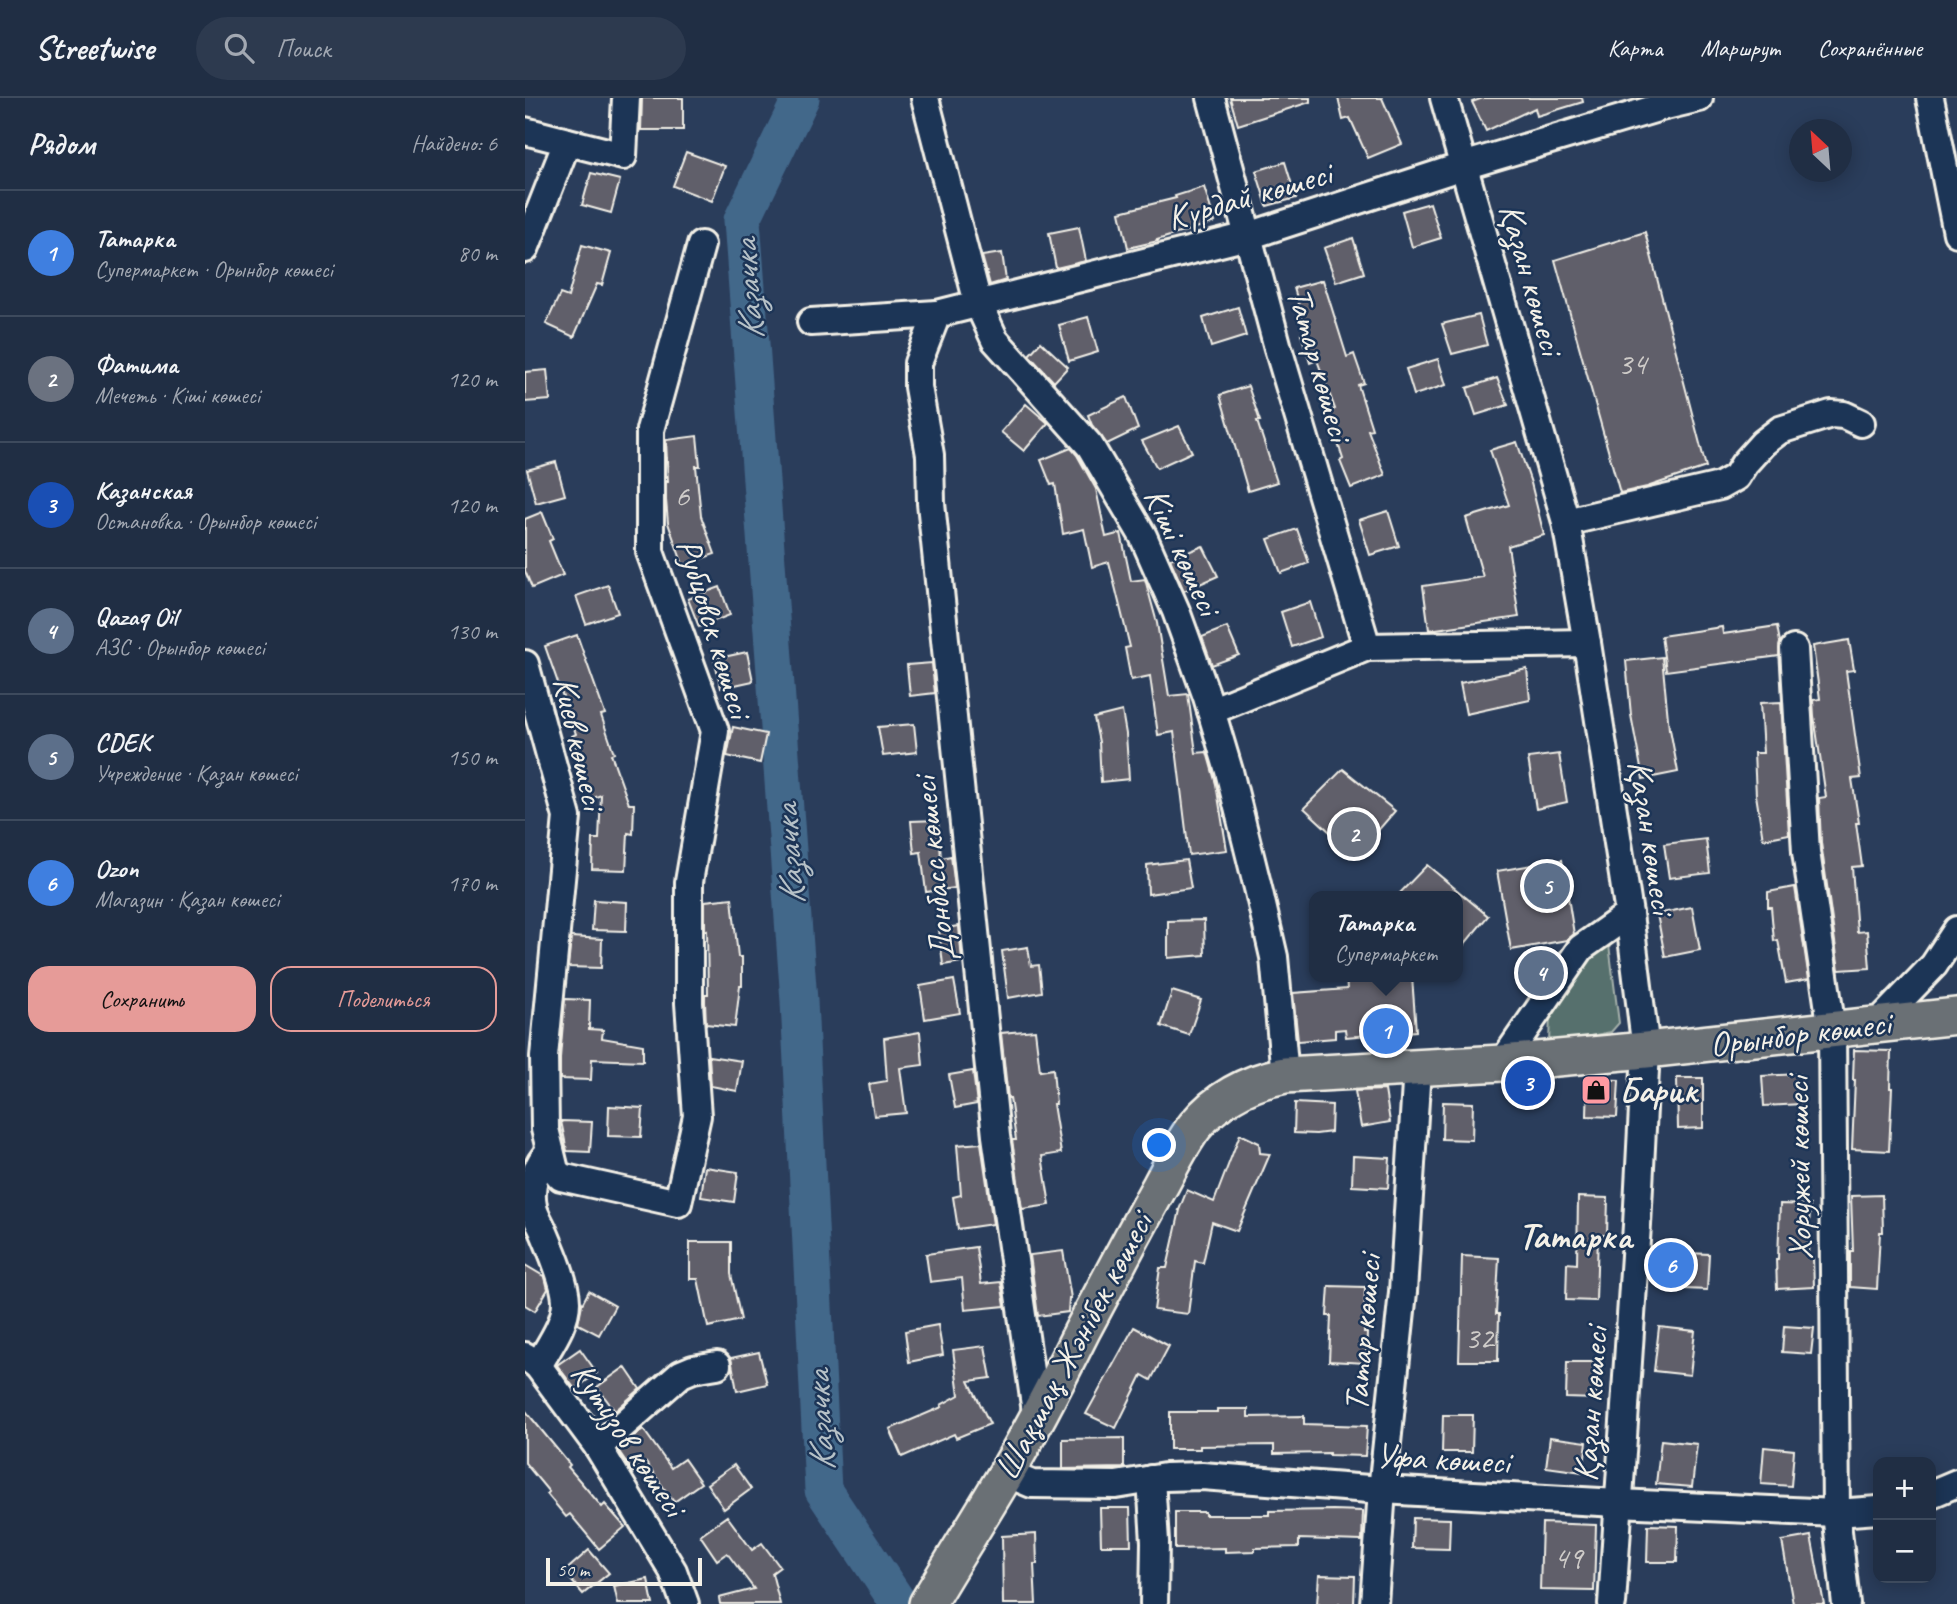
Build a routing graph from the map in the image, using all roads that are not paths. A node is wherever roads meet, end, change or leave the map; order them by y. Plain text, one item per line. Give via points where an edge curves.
1 (626, 98) edge
2 (925, 98) edge
3 (1211, 98) edge
4 (1444, 98) edge
5 (1930, 98) edge
6 (1688, 99) edge
7 (525, 131) edge
8 (567, 142) junction
9 (1463, 166) junction
10 (1957, 233) edge
11 (1248, 236) junction
12 (701, 245) dead end
13 (525, 249) edge
14 (978, 303) junction
15 (937, 314) junction
16 (811, 322) dead end
17 (1861, 423) dead end
18 (1566, 522) junction
19 (1587, 643) junction
20 (1367, 647) junction
21 (1794, 649) dead end
22 (525, 664) edge
23 (1211, 711) junction
24 (1629, 914) junction
25 (1957, 930) edge
26 (1957, 1016) edge
27 (1878, 1023) junction
28 (1832, 1030) junction
29 (1646, 1051) junction
30 (535, 1053) edge
31 (1501, 1063) junction
32 (1417, 1068) junction
33 (1285, 1075) junction
34 (1227, 1096) joint
35 (550, 1152) junction
36 (678, 1203) joint
37 (531, 1361) edge
38 (717, 1365) dead end
39 (1037, 1419) junction
40 (598, 1447) junction
41 (1006, 1474) junction
42 (1151, 1479) junction
43 (1957, 1483) edge
44 (1382, 1490) junction
45 (1936, 1492) edge
46 (1618, 1503) junction
47 (1873, 1510) edge
48 (1836, 1513) junction
49 (685, 1604) edge
50 (927, 1604) edge
51 (1154, 1604) edge
52 (1374, 1604) edge
53 (1612, 1604) edge
54 (1846, 1604) edge

1 - 8 street via 623,156
2 - 14 street, Кіші көшесі
3 - 11 street, Татар көшесі
4 - 9 street, Қазан көшесі
5 - 10 street
6 - 9 street, Күрдай көшесі
7 - 8 street
8 - 13 street
9 - 11 street, Күрдай көшесі
9 - 18 street, Қазан көшесі
11 - 14 street, Күрдай көшесі
11 - 20 street, Татар көшесі
12 - 36 street, Рубцовск көшесі via 650,430 650,552 715,731 689,882 689,1003 697,1116
14 - 15 street, Күрдай көшесі
14 - 23 street, Кіші көшесі via 995,340 1090,446 1143,536 1176,611
15 - 16 street, Күрдай көшесі
15 - 39 street, Донбасс көшесі via 918,363 918,387 930,455 931,503 996,1136
17 - 18 street via 1831,414 1780,430 1763,443 1736,477 1720,486
18 - 19 street, Қазан көшесі
19 - 20 street
19 - 24 street, Қазан көшесі
20 - 23 street
21 - 28 street, Хоружей көшесі via 1807,852
22 - 30 street, Киев көшесі via 567,817
23 - 33 street, Кіші көшесі via 1273,957
24 - 29 street, Қазан көшесі
24 - 31 street via 1581,948
25 - 27 street via 1934,965
26 - 27 main road, Орынбор көшесі
27 - 28 main road, Орынбор көшесі
28 - 29 main road, Орынбор көшесі
28 - 48 street, Хоружей көшесі
29 - 31 main road, Орынбор көшесі
29 - 46 street, Қазан көшесі
30 - 35 street, Киев көшесі
31 - 32 main road, Орынбор көшесі
32 - 33 main road, Орынбор көшесі
32 - 44 street, Татар көшесі via 1403,1292
33 - 34 main road, Орынбор көшесі
34 - 39 main road, Шақшақ Жәнібек көшесі via 1194,1128 1179,1152
35 - 36 street, Киев көшесі via 561,1177
35 - 37 street via 537,1171 533,1206 566,1301 563,1318
37 - 40 street, Кутузов көшесі
38 - 40 street via 681,1374
39 - 41 main road, Шақшақ Жәнібек көшесі
40 - 49 street, Кутузов көшесі via 673,1571
41 - 42 street, Уфа көшесі via 1032,1484 1116,1485
41 - 50 main road, Шақшақ Жәнібек көшесі
42 - 44 street, Уфа көшесі via 1202,1476
42 - 51 street
43 - 45 street
44 - 46 street, Уфа көшесі
44 - 52 street, Татар көшесі
46 - 48 street, Уфа көшесі
46 - 53 street, Қазан көшесі
47 - 48 street, Уфа көшесі
48 - 54 street, Хоружей көшесі

